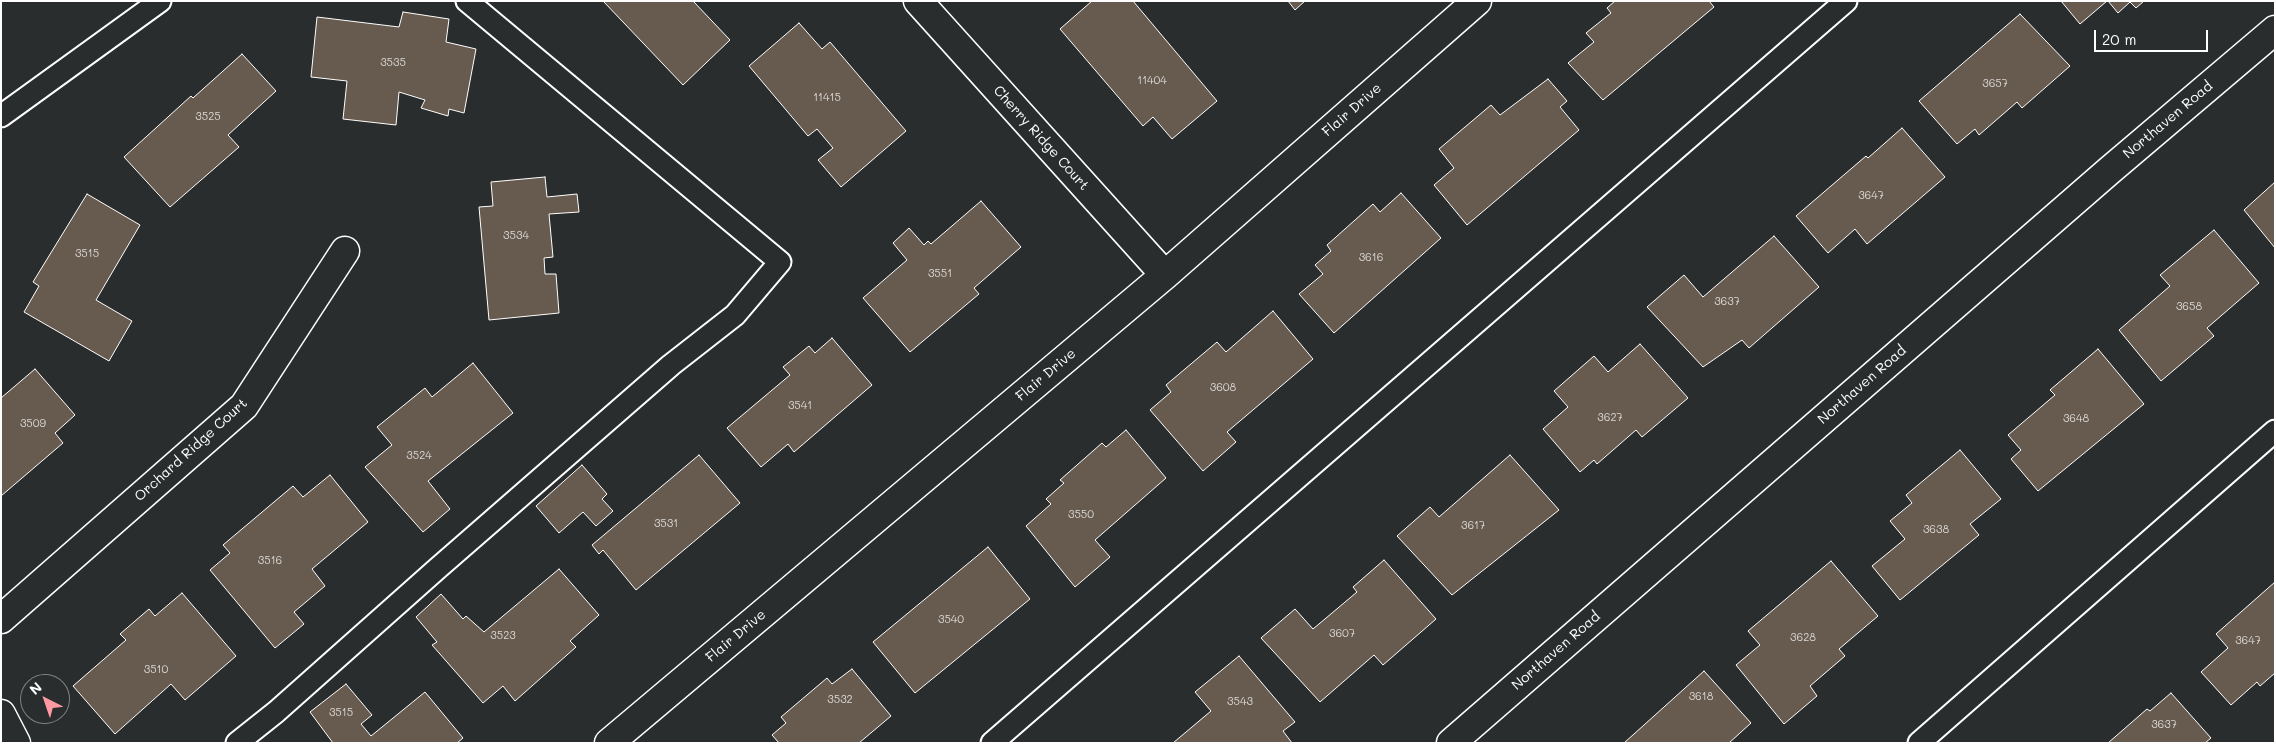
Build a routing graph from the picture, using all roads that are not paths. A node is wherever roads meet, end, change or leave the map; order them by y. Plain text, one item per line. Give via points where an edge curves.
1 (160, 1) edge
2 (466, 1) edge
3 (918, 1) edge
4 (1477, 1) edge
5 (1846, 1) edge
6 (2275, 30) edge
7 (1, 116) edge
8 (345, 252) dead end
9 (1165, 275) junction
10 (2275, 431) edge
11 (1, 619) edge
12 (1, 714) edge
13 (16, 743) edge
14 (237, 743) edge
15 (610, 743) edge
16 (992, 743) edge
17 (1451, 743) edge
18 (1919, 743) edge

1 - 7 lane
2 - 14 lane via 780,262 735,315 664,372
3 - 9 street, Cherry Ridge Court
4 - 9 street, Flair Drive
5 - 16 lane
6 - 17 street, Northaven Road
8 - 11 street, Orchard Ridge Court via 244,406
9 - 15 street, Flair Drive
10 - 18 lane
12 - 13 street

